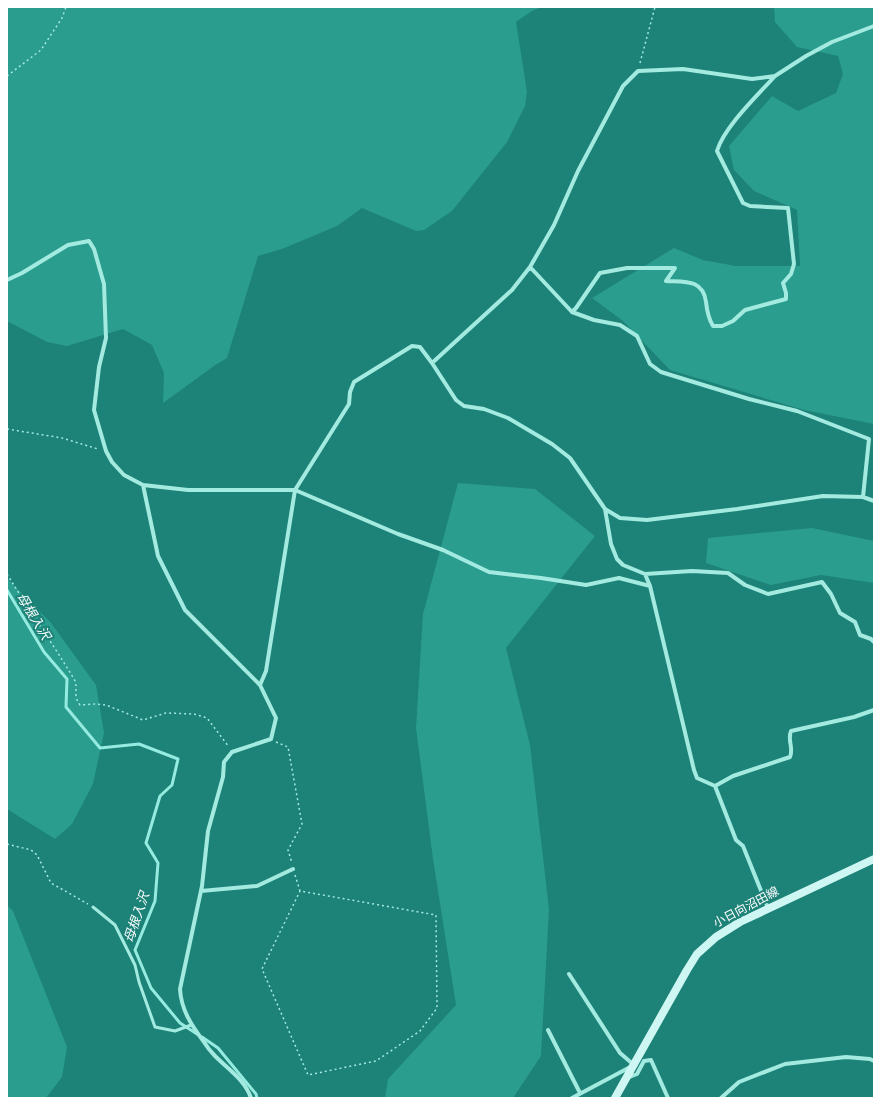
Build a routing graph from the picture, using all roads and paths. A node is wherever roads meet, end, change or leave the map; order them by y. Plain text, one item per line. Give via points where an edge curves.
1 (66, 7) edge
2 (655, 7) edge
3 (874, 26) edge
4 (638, 71) junction
5 (7, 76) edge
6 (775, 76) junction
7 (530, 267) junction
8 (7, 280) edge
9 (572, 312) junction
10 (432, 363) junction
11 (7, 429) edge
12 (106, 451) junction
13 (144, 485) junction
14 (295, 490) junction
15 (863, 498) junction
16 (874, 501) edge
17 (605, 510) junction
18 (7, 574) edge
19 (645, 574) junction
20 (650, 586) junction
21 (874, 642) edge
22 (260, 685) junction
23 (874, 710) edge
24 (271, 739) junction
25 (232, 752) junction
26 (715, 786) junction
27 (7, 844) edge
28 (874, 859) edge
29 (293, 869) junction
30 (201, 891) junction
31 (300, 891) junction
32 (93, 907) joint
33 (768, 908) junction
34 (569, 974) dead end
35 (191, 1025) junction
36 (548, 1030) dead end
37 (874, 1061) edge
38 (634, 1065) junction
39 (626, 1078) junction
40 (580, 1094) junction
41 (251, 1098) edge
42 (572, 1098) edge
43 (615, 1098) edge
44 (668, 1098) edge
45 (721, 1098) edge

1 - 5 path via 62,18 41,50
2 - 4 path
3 - 6 street via 832,42
4 - 6 street via 683,69 752,78
4 - 7 street via 623,86
6 - 9 street via 727,130 717,151 743,203 750,206 788,208 794,264 783,283 786,299 745,310 732,321 722,326 713,326 700,286 687,282 666,281 675,268 627,268 600,273
7 - 9 street
7 - 10 street via 512,290
8 - 12 street via 68,245 89,241 94,249 104,284 106,338 99,367 94,410
9 - 15 street via 620,325 637,336 650,364 660,372 797,411 869,439
10 - 14 street via 420,347 412,346 354,382 349,404
10 - 17 street via 456,400 464,406 484,409 508,418 552,444 570,458
11 - 12 path via 62,438
12 - 13 street via 124,475
13 - 14 street via 188,490
13 - 22 street via 158,556 185,610
14 - 20 street via 398,534 443,550 489,572 586,585 619,578
14 - 22 street via 266,671
15 - 16 street
15 - 17 street via 823,496 647,520 620,518
17 - 19 street via 611,544 617,559 623,565
18 - 25 path via 76,681 76,700 80,705 106,705 143,720 166,713 194,714 206,718
19 - 20 street
19 - 21 street via 692,571 728,573 745,585 768,594 822,582 840,613 856,622 860,635
20 - 26 street via 694,770 697,778
22 - 24 street via 276,718
23 - 26 street via 791,731 790,757 733,776
24 - 25 street
24 - 29 path via 288,747 302,824 288,850
25 - 30 street via 224,762 223,777 208,831
26 - 33 street via 736,840 743,846
27 - 32 path via 31,850 37,855 51,883
28 - 33 main road, 小日向沼田線
29 - 30 street via 257,886
29 - 31 path
30 - 35 street via 180,989 181,1000
31 - 31 path via 436,915 437,1008 420,1031 376,1061 308,1075 262,969
32 - 35 lane via 115,926 134,965 155,1028 175,1031
33 - 38 main road, 小日向沼田線 via 716,937 697,954 675,988
34 - 38 street via 620,1053
35 - 41 street via 214,1055 236,1074
36 - 40 street
37 - 45 street via 846,1056 785,1064 739,1082
38 - 39 main road, 小日向沼田線
38 - 40 street
39 - 43 main road, 小日向沼田線
39 - 44 street via 637,1074 644,1061 651,1060
40 - 42 street

